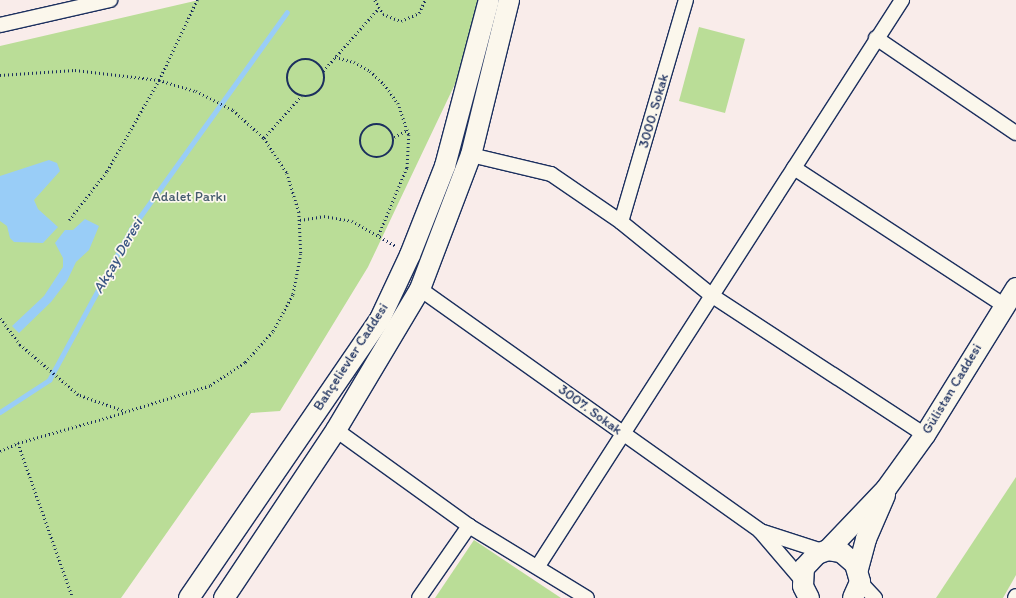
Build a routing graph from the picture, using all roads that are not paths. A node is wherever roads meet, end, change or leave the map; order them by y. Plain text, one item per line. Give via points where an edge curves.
1 (110, 0) edge
2 (509, 0) edge
3 (686, 0) edge
4 (902, 0) edge
5 (488, 2) edge
6 (0, 25) edge
7 (876, 38) junction
8 (1016, 133) edge
9 (471, 155) junction
10 (794, 168) junction
11 (621, 222) junction
12 (1016, 288) edge
13 (420, 289) junction
14 (711, 295) junction
15 (1003, 305) junction
16 (336, 430) junction
17 (621, 433) junction
18 (925, 435) junction
19 (886, 489) junction
20 (469, 526) junction
21 (760, 531) junction
22 (826, 551) junction
23 (538, 566) junction
24 (857, 583) edge
25 (803, 590) edge
26 (189, 598) edge
27 (224, 598) edge
28 (419, 598) edge
29 (588, 598) edge
30 (876, 598) edge

1 - 6 street
2 - 9 street, Bahçelievler Caddesi
3 - 11 street, 3000. Sokak
4 - 7 street
5 - 26 street, Bahçelievler Caddesi via 445,166 410,255 380,319
7 - 8 street
7 - 10 street
9 - 11 street via 551,174
9 - 13 street, Bahçelievler Caddesi
10 - 14 street
10 - 15 street
11 - 14 street
12 - 15 street, Gülistan Caddesi
13 - 16 street, Bahçelievler Caddesi
13 - 17 street, 3007. Sokak
14 - 17 street
14 - 18 street
15 - 18 street, Gülistan Caddesi
16 - 20 street
16 - 27 street, Bahçelievler Caddesi
17 - 21 street, 3007. Sokak
17 - 23 street
18 - 19 street, Gülistan Caddesi
19 - 22 street, Gülistan Caddesi
19 - 24 street, Gülistan Caddesi via 883,503 866,538
20 - 23 street
20 - 28 street
21 - 22 street, 3007. Sokak
21 - 25 street, 3007. Sokak
22 - 24 street via 846,555
22 - 25 street, Gülistan Caddesi via 807,562
23 - 29 street
24 - 30 street

